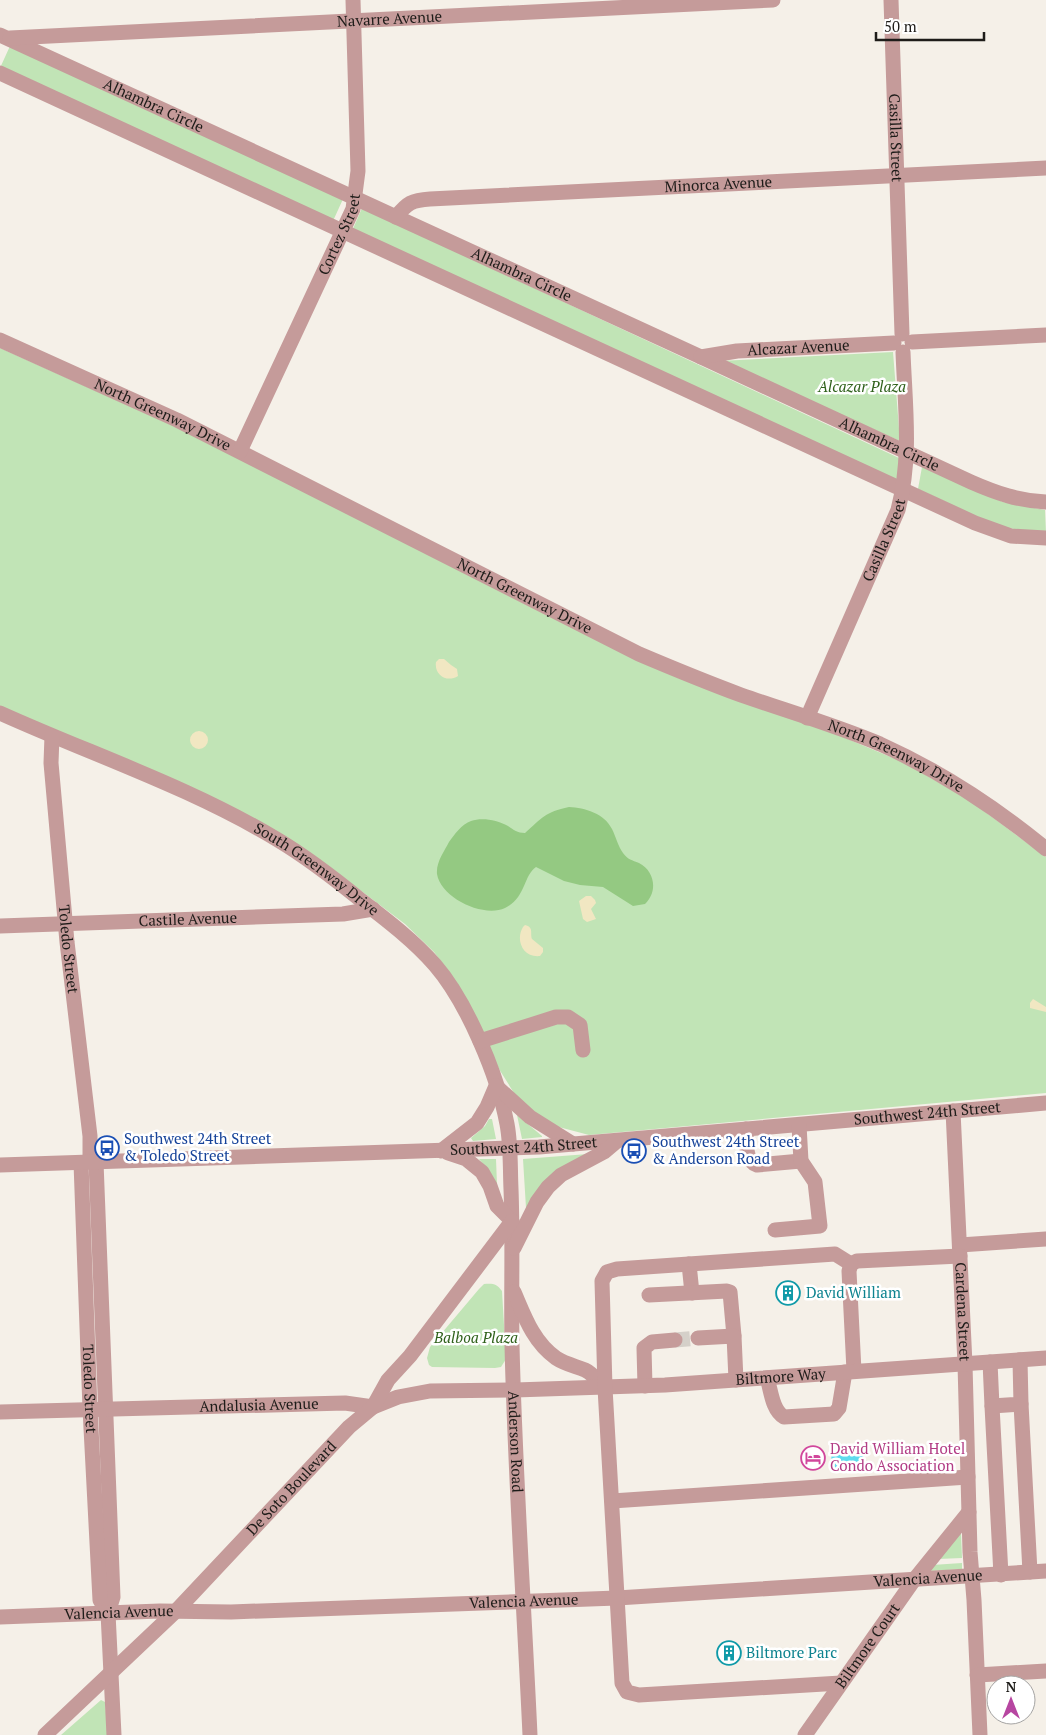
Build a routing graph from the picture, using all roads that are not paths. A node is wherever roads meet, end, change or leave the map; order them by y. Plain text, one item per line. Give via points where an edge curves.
1 (353, 0) edge
2 (773, 0) edge
3 (892, 0) edge
4 (354, 21) junction
5 (4, 36) edge
6 (0, 73) edge
7 (1046, 168) edge
8 (898, 175) junction
9 (355, 198) junction
10 (396, 217) junction
11 (342, 232) junction
12 (1046, 335) edge
13 (0, 340) edge
14 (903, 343) junction
15 (702, 356) junction
16 (240, 451) junction
17 (907, 452) junction
18 (903, 491) junction
19 (1046, 502) edge
20 (1046, 538) edge
21 (0, 713) edge
22 (807, 718) junction
23 (52, 736) junction
24 (1046, 849) edge
25 (374, 910) junction
26 (65, 924) junction
27 (0, 926) edge
28 (480, 1042) junction
29 (583, 1050) dead end
30 (496, 1086) junction
31 (1046, 1103) edge
32 (953, 1111) junction
33 (799, 1125) junction
34 (746, 1129) junction
35 (617, 1140) junction
36 (573, 1144) junction
37 (510, 1149) junction
38 (441, 1151) junction
39 (801, 1161) junction
40 (89, 1162) junction
41 (0, 1165) edge
42 (512, 1221) junction
43 (775, 1230) dead end
44 (1046, 1239) edge
45 (960, 1250) junction
46 (512, 1252) junction
47 (689, 1264) junction
48 (851, 1264) junction
49 (512, 1287) junction
50 (692, 1293) junction
51 (649, 1296) dead end
52 (734, 1336) junction
53 (698, 1338) tunnel mouth
54 (675, 1340) tunnel mouth
55 (1046, 1358) edge
56 (1020, 1360) junction
57 (990, 1362) junction
58 (965, 1364) junction
59 (849, 1372) junction
60 (767, 1378) junction
61 (736, 1380) junction
62 (645, 1386) junction
63 (606, 1388) junction
64 (515, 1390) junction
65 (1022, 1404) junction
66 (992, 1406) junction
67 (374, 1407) junction
68 (106, 1408) junction
69 (90, 1409) junction
70 (0, 1412) edge
71 (968, 1477) junction
72 (612, 1501) junction
73 (969, 1512) junction
74 (1046, 1571) edge
75 (1030, 1572) junction
76 (1001, 1574) junction
77 (972, 1576) junction
78 (914, 1580) junction
79 (617, 1598) junction
80 (524, 1601) junction
81 (176, 1611) junction
82 (108, 1613) junction
83 (0, 1617) edge
84 (1046, 1671) edge
85 (111, 1673) junction
86 (977, 1675) junction
87 (841, 1683) junction
88 (45, 1735) edge
89 (114, 1735) edge
90 (530, 1735) edge
91 (805, 1735) edge
92 (980, 1735) edge

1 - 4 street, Cortez Street
2 - 4 street, Navarre Avenue
3 - 8 street, Casilla Street
4 - 5 street, Navarre Avenue
4 - 9 street, Cortez Street via 358,171
5 - 9 street, Alhambra Circle
6 - 11 street
7 - 8 street, Minorca Avenue
8 - 10 street, Minorca Avenue via 430,198 406,205
8 - 14 street, Casilla Street
9 - 10 street, Alhambra Circle
9 - 11 street, Cortez Street
10 - 15 street, Alhambra Circle
11 - 16 street, Cortez Street
11 - 18 street
12 - 14 street, Alcazar Avenue
13 - 16 street, North Greenway Drive
14 - 15 street, Alcazar Avenue via 737,351
14 - 17 street, Casilla Street
15 - 17 street, Alhambra Circle
16 - 22 street, North Greenway Drive via 639,654
17 - 18 street, Casilla Street
17 - 19 street, Alhambra Circle via 998,493 1021,500
18 - 20 street via 994,531 1012,536
18 - 22 street, Casilla Street via 898,510
21 - 23 street, South Greenway Drive
22 - 24 street, North Greenway Drive via 879,744 939,774 993,807
23 - 25 street, South Greenway Drive via 164,782 276,839
23 - 26 street, Toledo Street via 51,763
25 - 26 street, Castile Avenue via 343,914
25 - 28 street, South Greenway Drive via 412,941 443,974 459,998
26 - 27 street, Castile Avenue
26 - 40 street, Toledo Street via 90,1136
28 - 29 street via 556,1017 568,1017 580,1025
28 - 30 street, South Greenway Drive
30 - 36 street via 535,1120
30 - 37 street, South Greenway Drive via 505,1114
30 - 38 street via 477,1123
31 - 32 street, Southwest 24th Street
32 - 33 street, Southwest 24th Street
32 - 45 street, Cardena Street
33 - 34 street, Southwest 24th Street
33 - 39 street
34 - 35 street, Southwest 24th Street
34 - 39 street via 748,1158 753,1164
35 - 36 street, Southwest 24th Street
35 - 46 street via 604,1152 560,1175 548,1187
36 - 37 street, Southwest 24th Street
37 - 38 street, Southwest 24th Street
37 - 42 street, Anderson Road
38 - 40 street, Southwest 24th Street
38 - 42 street via 475,1165 487,1178 496,1206
39 - 43 street via 815,1182 820,1226
40 - 41 street, Southwest 24th Street
40 - 68 street, Toledo Street
40 - 69 street, Toledo Street
42 - 46 street, Anderson Road
42 - 67 street, De Soto Boulevard via 410,1356 388,1380
44 - 45 street
45 - 48 street
45 - 58 street, Cardena Street
46 - 49 street, Anderson Road
47 - 48 street via 835,1254
47 - 50 street
47 - 63 street via 607,1272 602,1281
48 - 59 street
49 - 63 street via 532,1331 548,1351 563,1362 586,1370
49 - 64 street, Anderson Road
50 - 51 street
50 - 52 street via 730,1292
52 - 53 street
52 - 61 street
54 - 62 street via 652,1342 644,1348
55 - 56 street, Biltmore Way
56 - 57 street, Biltmore Way
56 - 65 street
57 - 58 street, Biltmore Way
57 - 66 street
58 - 59 street, Biltmore Way
58 - 71 street, Cardena Street
59 - 60 street, Biltmore Way
59 - 60 street via 839,1408 834,1414 784,1417 774,1402
60 - 61 street, Biltmore Way
61 - 62 street, Biltmore Way
62 - 63 street, Biltmore Way
63 - 64 street, Biltmore Way
63 - 72 street
64 - 67 street, Andalusia Avenue via 413,1393
64 - 80 street, Anderson Road
65 - 66 street
65 - 75 street
66 - 76 street
67 - 68 street, Andalusia Avenue via 345,1403
67 - 81 street, De Soto Boulevard via 349,1427
68 - 69 street, Andalusia Avenue
68 - 82 street, Toledo Street via 113,1597
69 - 70 street, Andalusia Avenue
69 - 82 street, Toledo Street via 100,1600
71 - 72 street
71 - 73 street, Cardena Street
72 - 79 street
73 - 77 street, Cardena Street
73 - 78 street, Biltmore Court
74 - 75 street, Valencia Avenue
75 - 76 street, Valencia Avenue
76 - 77 street, Valencia Avenue
77 - 78 street, Valencia Avenue
77 - 86 street
78 - 79 street, Valencia Avenue
78 - 87 street, Biltmore Court
79 - 80 street, Valencia Avenue
79 - 87 street via 622,1683 627,1692 639,1695
80 - 81 street, Valencia Avenue via 232,1612
80 - 90 street, Anderson Road
81 - 82 street, Valencia Avenue
81 - 85 street, De Soto Boulevard
82 - 83 street, Valencia Avenue
82 - 85 street, Toledo Street
84 - 86 street
85 - 88 street, De Soto Boulevard
85 - 89 street, Toledo Street
86 - 92 street
87 - 91 street, Biltmore Court

